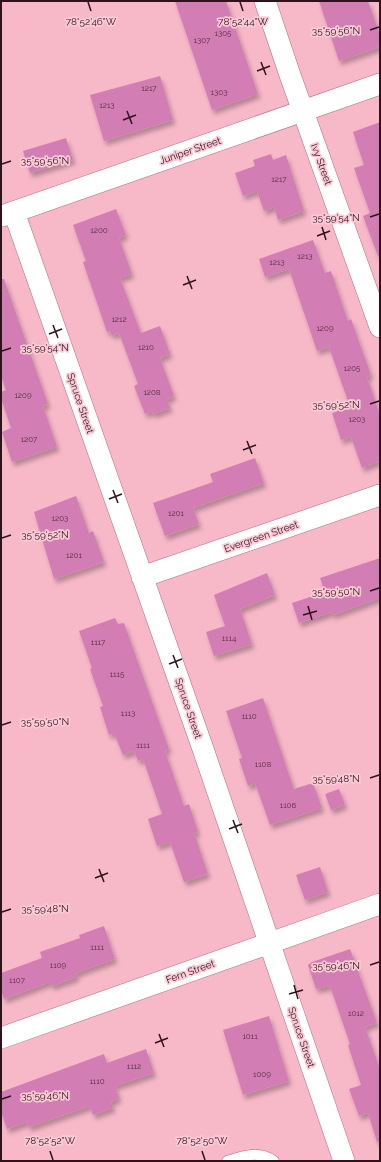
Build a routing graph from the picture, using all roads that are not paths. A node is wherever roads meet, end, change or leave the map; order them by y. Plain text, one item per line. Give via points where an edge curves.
1 (266, 1) edge
2 (380, 84) edge
3 (303, 111) junction
4 (7, 214) edge
5 (380, 327) edge
6 (380, 495) edge
7 (142, 577) junction
8 (380, 904) edge
9 (269, 943) junction
10 (1, 1038) edge
11 (230, 1160) edge
12 (274, 1161) edge
13 (344, 1161) edge

1 - 3 street, Ivy Street
2 - 3 street, Juniper Street
3 - 4 street, Juniper Street
3 - 5 street, Ivy Street
4 - 7 street, Spruce Street
6 - 7 street, Evergreen Street
7 - 9 street, Spruce Street
8 - 9 street, Fern Street
9 - 10 street, Fern Street
9 - 13 street, Spruce Street
11 - 12 lane via 256,1154

